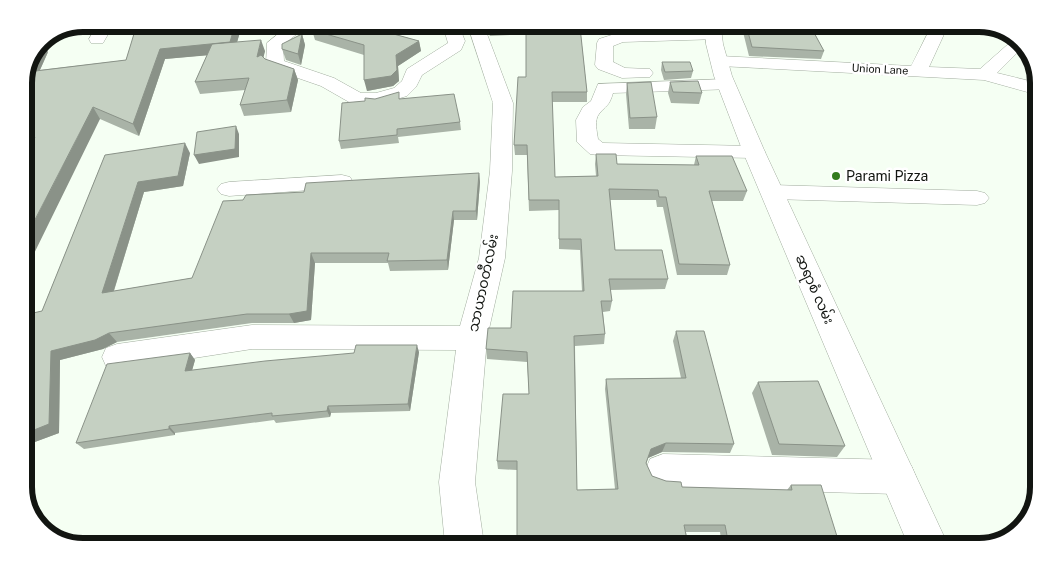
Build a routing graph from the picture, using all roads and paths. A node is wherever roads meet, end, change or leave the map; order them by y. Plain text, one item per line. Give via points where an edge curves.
1 (101, 32) edge
2 (290, 32) edge
3 (453, 32) edge
4 (478, 32) edge
5 (937, 32) edge
6 (97, 38) dead end
7 (1014, 47) edge
8 (718, 53) edge
9 (918, 70) junction
10 (655, 74) dead end
11 (984, 75) junction
12 (1029, 87) edge
13 (754, 152) junction
14 (365, 180) edge
15 (229, 189) dead end
16 (772, 192) junction
17 (977, 198) dead end
18 (472, 338) junction
19 (117, 358) dead end
20 (663, 471) dead end
21 (898, 477) junction
22 (464, 538) edge
23 (925, 538) edge

1 - 6 street
2 - 3 street via 275,43 275,64 344,90 358,99 394,96 406,88 413,73 455,46 457,41
4 - 18 street, သာယာဝတီလမ်း via 503,103 491,172 492,258
5 - 9 street
7 - 11 street
8 - 9 street, Union Lane
8 - 10 street via 621,37 605,43 604,66 610,70
8 - 13 street, ဆရာစံ လမ်း
8 - 13 street via 604,88 600,104 590,111 586,120 588,142 598,148
9 - 11 street, Union Lane
11 - 12 street, Union Lane
13 - 16 street, ဆရာစံ လမ်း
14 - 15 street
16 - 17 street
16 - 21 street, ဆရာစံ လမ်း
18 - 19 street via 252,337
18 - 22 street, သာယာဝတီလမ်း via 457,482
20 - 21 street
21 - 23 street, ဆရာစံ လမ်း

